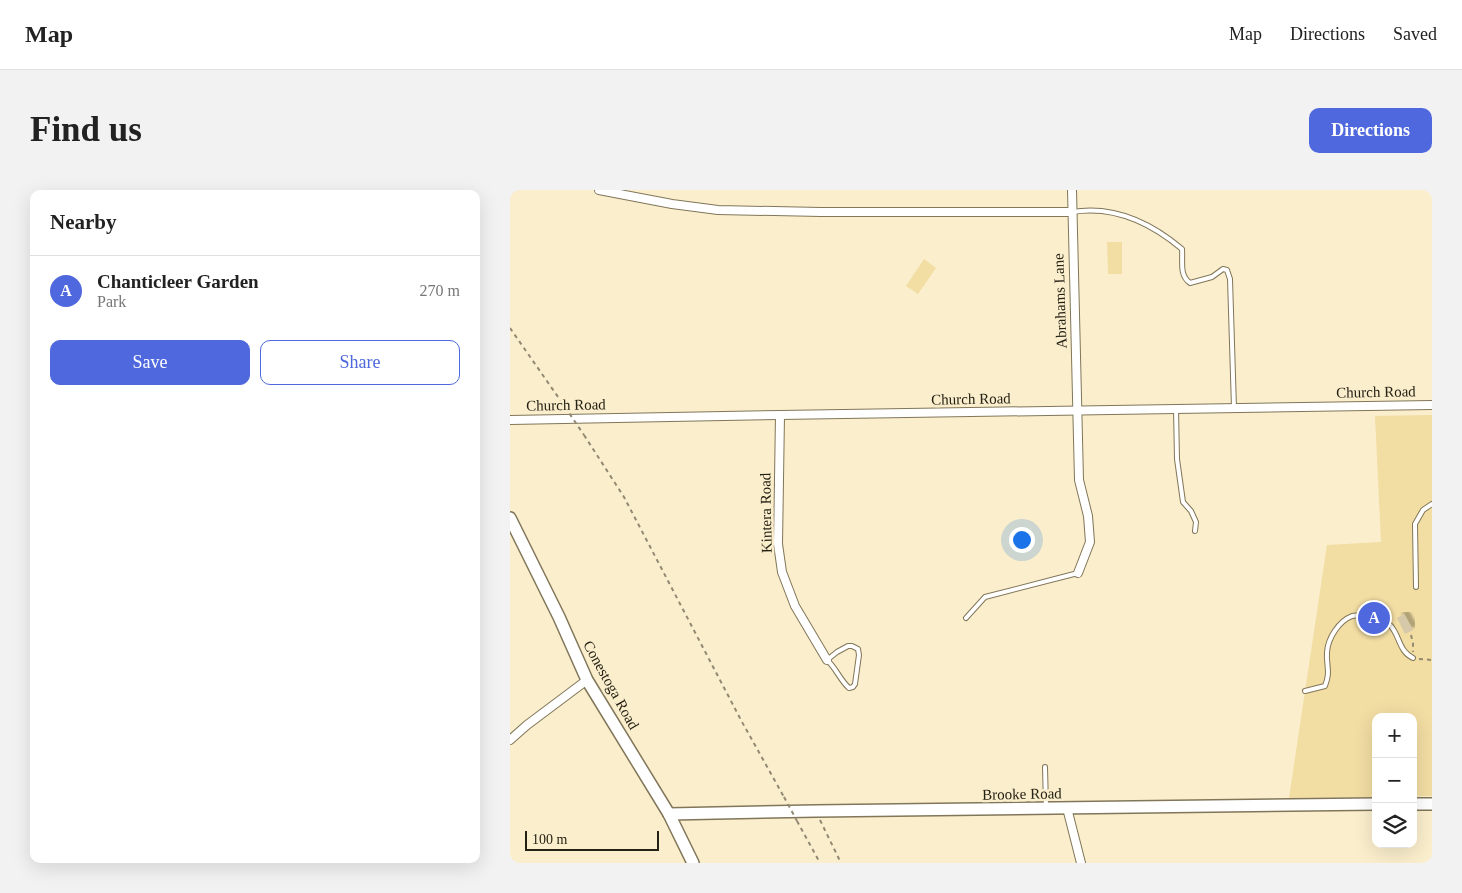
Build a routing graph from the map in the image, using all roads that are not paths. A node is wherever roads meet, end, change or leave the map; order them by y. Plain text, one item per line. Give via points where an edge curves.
1 (599, 190) edge
2 (1072, 190) edge
3 (1072, 212) junction
4 (1432, 405) edge
5 (1234, 408) junction
6 (1176, 409) junction
7 (1077, 411) junction
8 (780, 415) junction
9 (510, 420) edge
10 (1432, 504) edge
11 (510, 518) edge
12 (1195, 531) dead end
13 (1078, 573) joint
14 (1416, 587) dead end
15 (966, 618) dead end
16 (1413, 658) road end
17 (826, 660) junction
18 (587, 680) junction
19 (1305, 690) dead end
20 (510, 740) edge
21 (1044, 767) dead end
22 (1372, 804) edge
23 (1417, 804) edge
24 (1432, 804) edge
25 (1046, 808) junction
26 (1067, 808) junction
27 (669, 814) junction
28 (693, 863) edge
29 (1081, 863) edge

1 - 3 street via 718,210
2 - 3 street, Abrahams Lane
3 - 5 lane via 1114,211 1147,225 1182,249 1182,272 1190,283 1227,270 1230,279
3 - 7 street, Abrahams Lane
4 - 5 street, Church Road
5 - 6 street, Church Road
6 - 7 street, Church Road
6 - 12 lane via 1176,459 1183,502 1192,511
7 - 8 street, Church Road
7 - 13 street, Abrahams Lane via 1079,480 1088,516 1090,542
8 - 9 street, Church Road
8 - 17 street, Kintera Road via 778,544 782,572 795,606
10 - 14 lane via 1423,510 1415,524
11 - 18 main road, Conestoga Road
13 - 15 lane via 985,598
16 - 19 lane via 1402,650 1390,625 1382,620 1354,615 1332,635 1327,651 1329,676 1325,686
17 - 17 lane via 848,646 858,649 853,687 846,686
18 - 20 street
18 - 27 main road, Conestoga Road
21 - 25 lane
22 - 26 main road, Brooke Road
23 - 24 main road
25 - 26 main road, Brooke Road
25 - 27 main road, Brooke Road
26 - 29 street
27 - 28 main road, Conestoga Road

